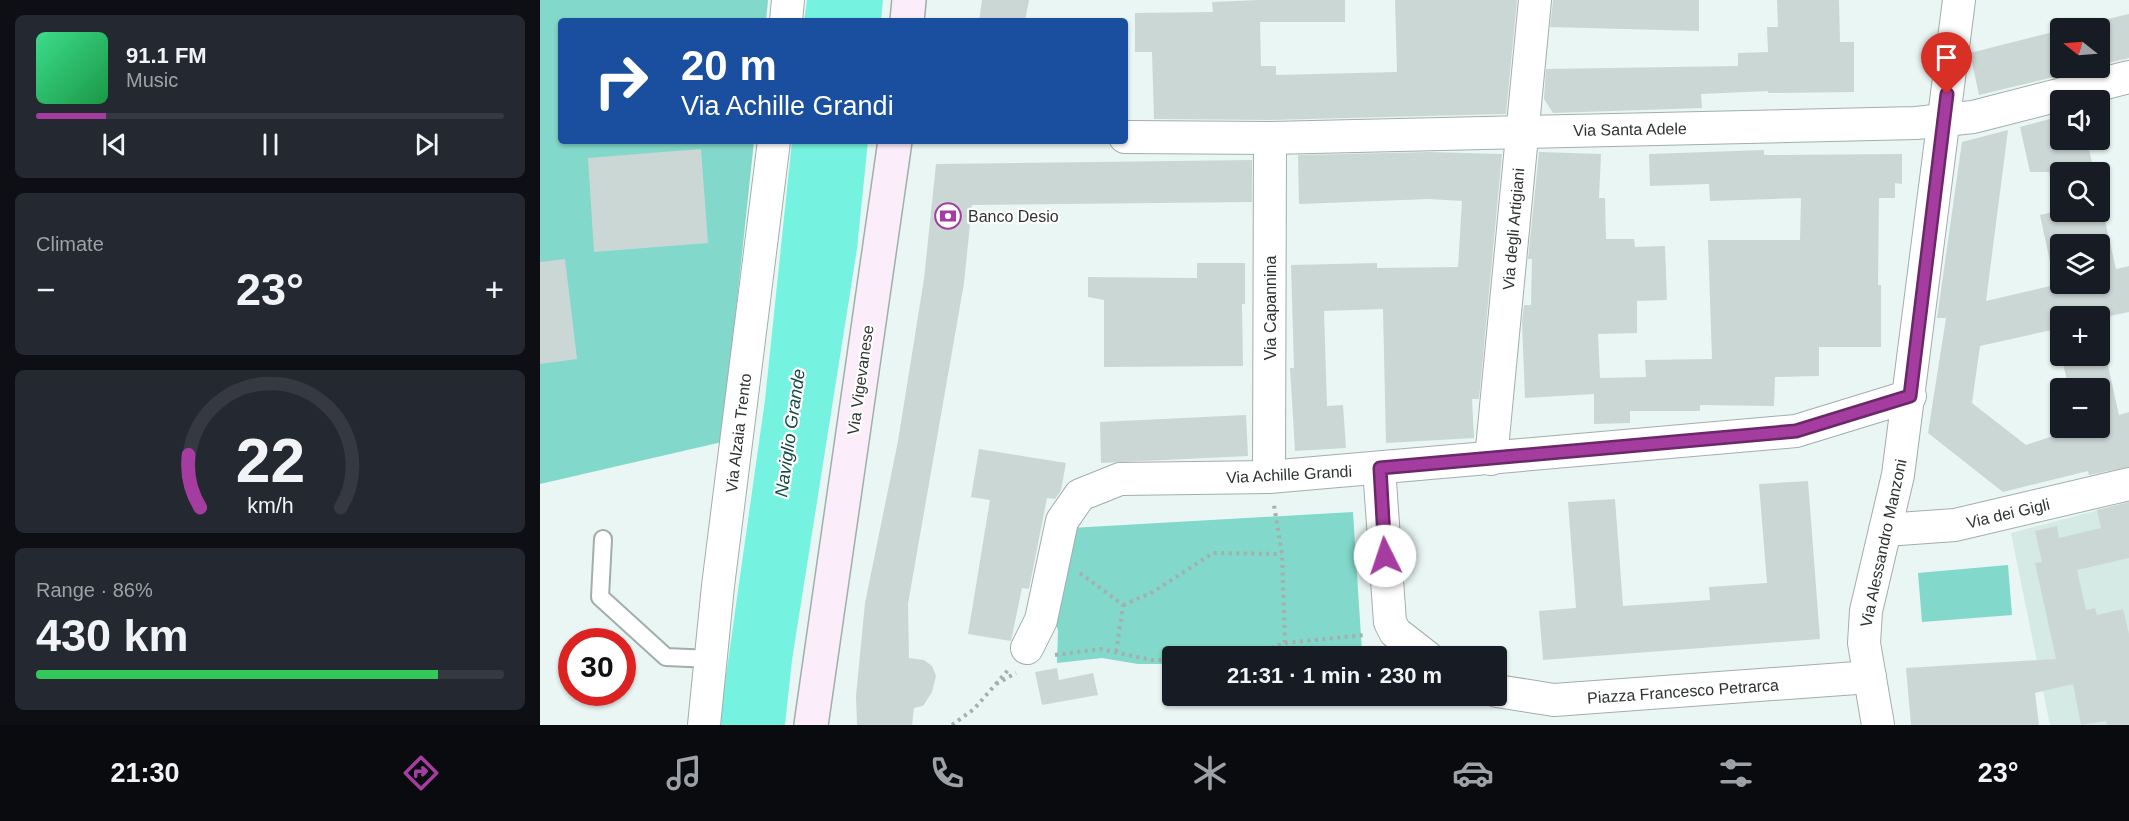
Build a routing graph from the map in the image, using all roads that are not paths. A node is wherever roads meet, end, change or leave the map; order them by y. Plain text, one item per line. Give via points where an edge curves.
1 (788, 0) edge
2 (909, 0) edge
3 (1535, 0) edge
4 (1959, 0) edge
5 (786, 18) edge
6 (907, 18) edge
7 (2129, 77) edge
8 (1944, 118) junction
9 (1522, 132) junction
10 (1128, 137) edge
11 (1270, 138) junction
12 (774, 144) edge
13 (895, 144) edge
14 (1910, 396) junction
15 (1491, 459) junction
16 (1380, 468) junction
17 (1269, 477) junction
18 (2129, 484) edge
19 (1885, 530) junction
20 (603, 539) dead end
21 (1413, 646) edge
22 (1034, 658) road end
23 (711, 659) junction
24 (1870, 676) junction
25 (1507, 693) edge
26 (704, 725) edge
27 (811, 725) edge
28 (1878, 725) edge

1 - 5 street
2 - 6 main road
3 - 9 street, Via degli Artigiani
4 - 8 street, Via Alessandro Manzoni
7 - 8 street, Via Santa Adele via 1973,117
8 - 9 street, Via Santa Adele via 1916,123
8 - 14 street, Via Alessandro Manzoni
9 - 11 street, Via Santa Adele
9 - 15 street, Via degli Artigiani
10 - 11 street, Via Santa Adele
11 - 17 street, Via Capannina
12 - 23 street, Via Alzaia Trento
13 - 27 main road, Via Vigevanese
14 - 15 street, Via Achille Grandi via 1796,431
14 - 19 street, Via Alessandro Manzoni
15 - 16 street, Via Achille Grandi
16 - 17 street, Via Achille Grandi
16 - 21 street via 1390,622 1395,632
17 - 22 street, Via Achille Grandi via 1119,479 1080,495 1062,521
18 - 19 street, Via dei Gigli via 1955,525
19 - 24 street, Via Alessandro Manzoni via 1866,611 1864,643
20 - 23 lane via 600,597 666,657
23 - 26 street, Via Alzaia Trento
24 - 25 street, Piazza Francesco Petrarca via 1554,700
24 - 28 street, Via Alessandro Manzoni

